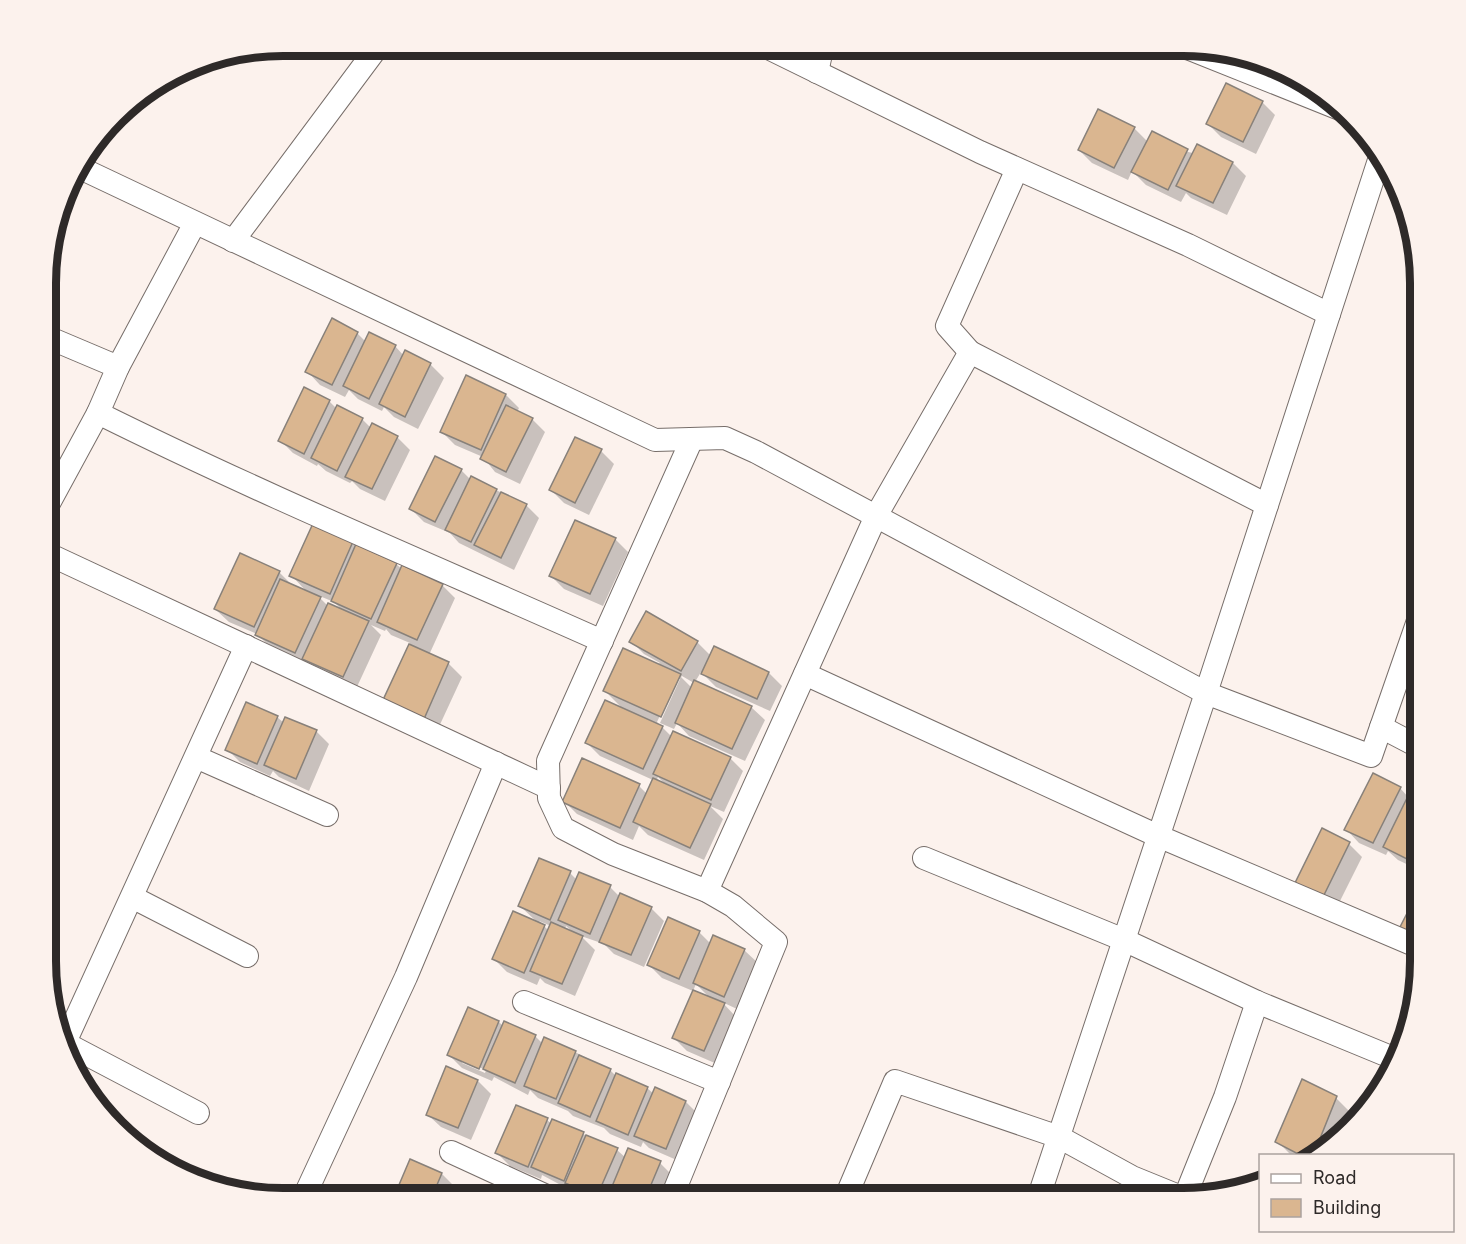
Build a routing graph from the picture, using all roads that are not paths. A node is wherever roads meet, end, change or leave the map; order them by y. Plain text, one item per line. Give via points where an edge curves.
1 (371, 56) edge
2 (784, 56) edge
3 (821, 56) edge
4 (1222, 59) edge
5 (817, 72) junction
6 (1318, 100) edge
7 (1377, 165) edge
8 (1017, 169) junction
9 (85, 170) edge
10 (195, 223) junction
11 (233, 241) junction
12 (1329, 314) junction
13 (56, 341) edge
14 (970, 352) junction
15 (118, 367) junction
16 (98, 413) junction
17 (692, 439) junction
18 (56, 489) edge
19 (1267, 505) junction
20 (876, 516) junction
21 (56, 558) edge
22 (602, 641) junction
23 (1410, 644) edge
24 (246, 646) junction
25 (805, 674) junction
26 (1206, 693) junction
27 (1381, 727) junction
28 (1410, 742) edge
29 (196, 757) junction
30 (496, 763) junction
31 (549, 788) junction
32 (327, 815) dead end
33 (1158, 836) junction
34 (924, 858) dead end
35 (707, 891) junction
36 (132, 897) junction
37 (1124, 940) junction
38 (1410, 943) edge
39 (248, 956) dead end
40 (524, 1002) dead end
41 (1257, 1002) junction
42 (68, 1036) edge
43 (74, 1051) edge
44 (1390, 1057) edge
45 (719, 1082) junction
46 (198, 1113) dead end
47 (1059, 1137) junction
48 (451, 1152) dead end
49 (308, 1188) edge
50 (529, 1188) edge
51 (676, 1188) edge
52 (850, 1188) edge
53 (1042, 1188) edge
54 (1160, 1188) edge
55 (1189, 1188) edge

1 - 11 street
2 - 5 street
3 - 5 street
4 - 6 street
5 - 8 street
7 - 12 street
8 - 12 street via 1188,245
8 - 14 street via 947,326
9 - 10 street
10 - 11 street
10 - 15 street
11 - 17 street via 655,440
12 - 19 street
13 - 15 street
14 - 19 street
14 - 20 street
15 - 16 street
16 - 18 street
16 - 22 street via 215,471
17 - 20 street via 725,438
17 - 22 street
19 - 26 street
20 - 25 street
20 - 26 street
21 - 24 street
22 - 31 street via 548,761
23 - 27 street
24 - 29 street
24 - 30 street
25 - 33 street
25 - 35 street
26 - 27 street via 1371,756
26 - 33 street
27 - 28 street
29 - 32 street
29 - 36 street
30 - 31 street
30 - 49 street via 405,977
31 - 35 street via 549,798 563,828 613,854
33 - 37 street
33 - 38 street
34 - 37 street
35 - 45 street via 733,906 776,942
36 - 39 street
36 - 42 street
37 - 41 street
37 - 47 street
40 - 45 street
41 - 44 street
41 - 55 street
43 - 46 street
45 - 51 street
47 - 52 street via 894,1081
47 - 53 street
47 - 54 street
48 - 50 street

